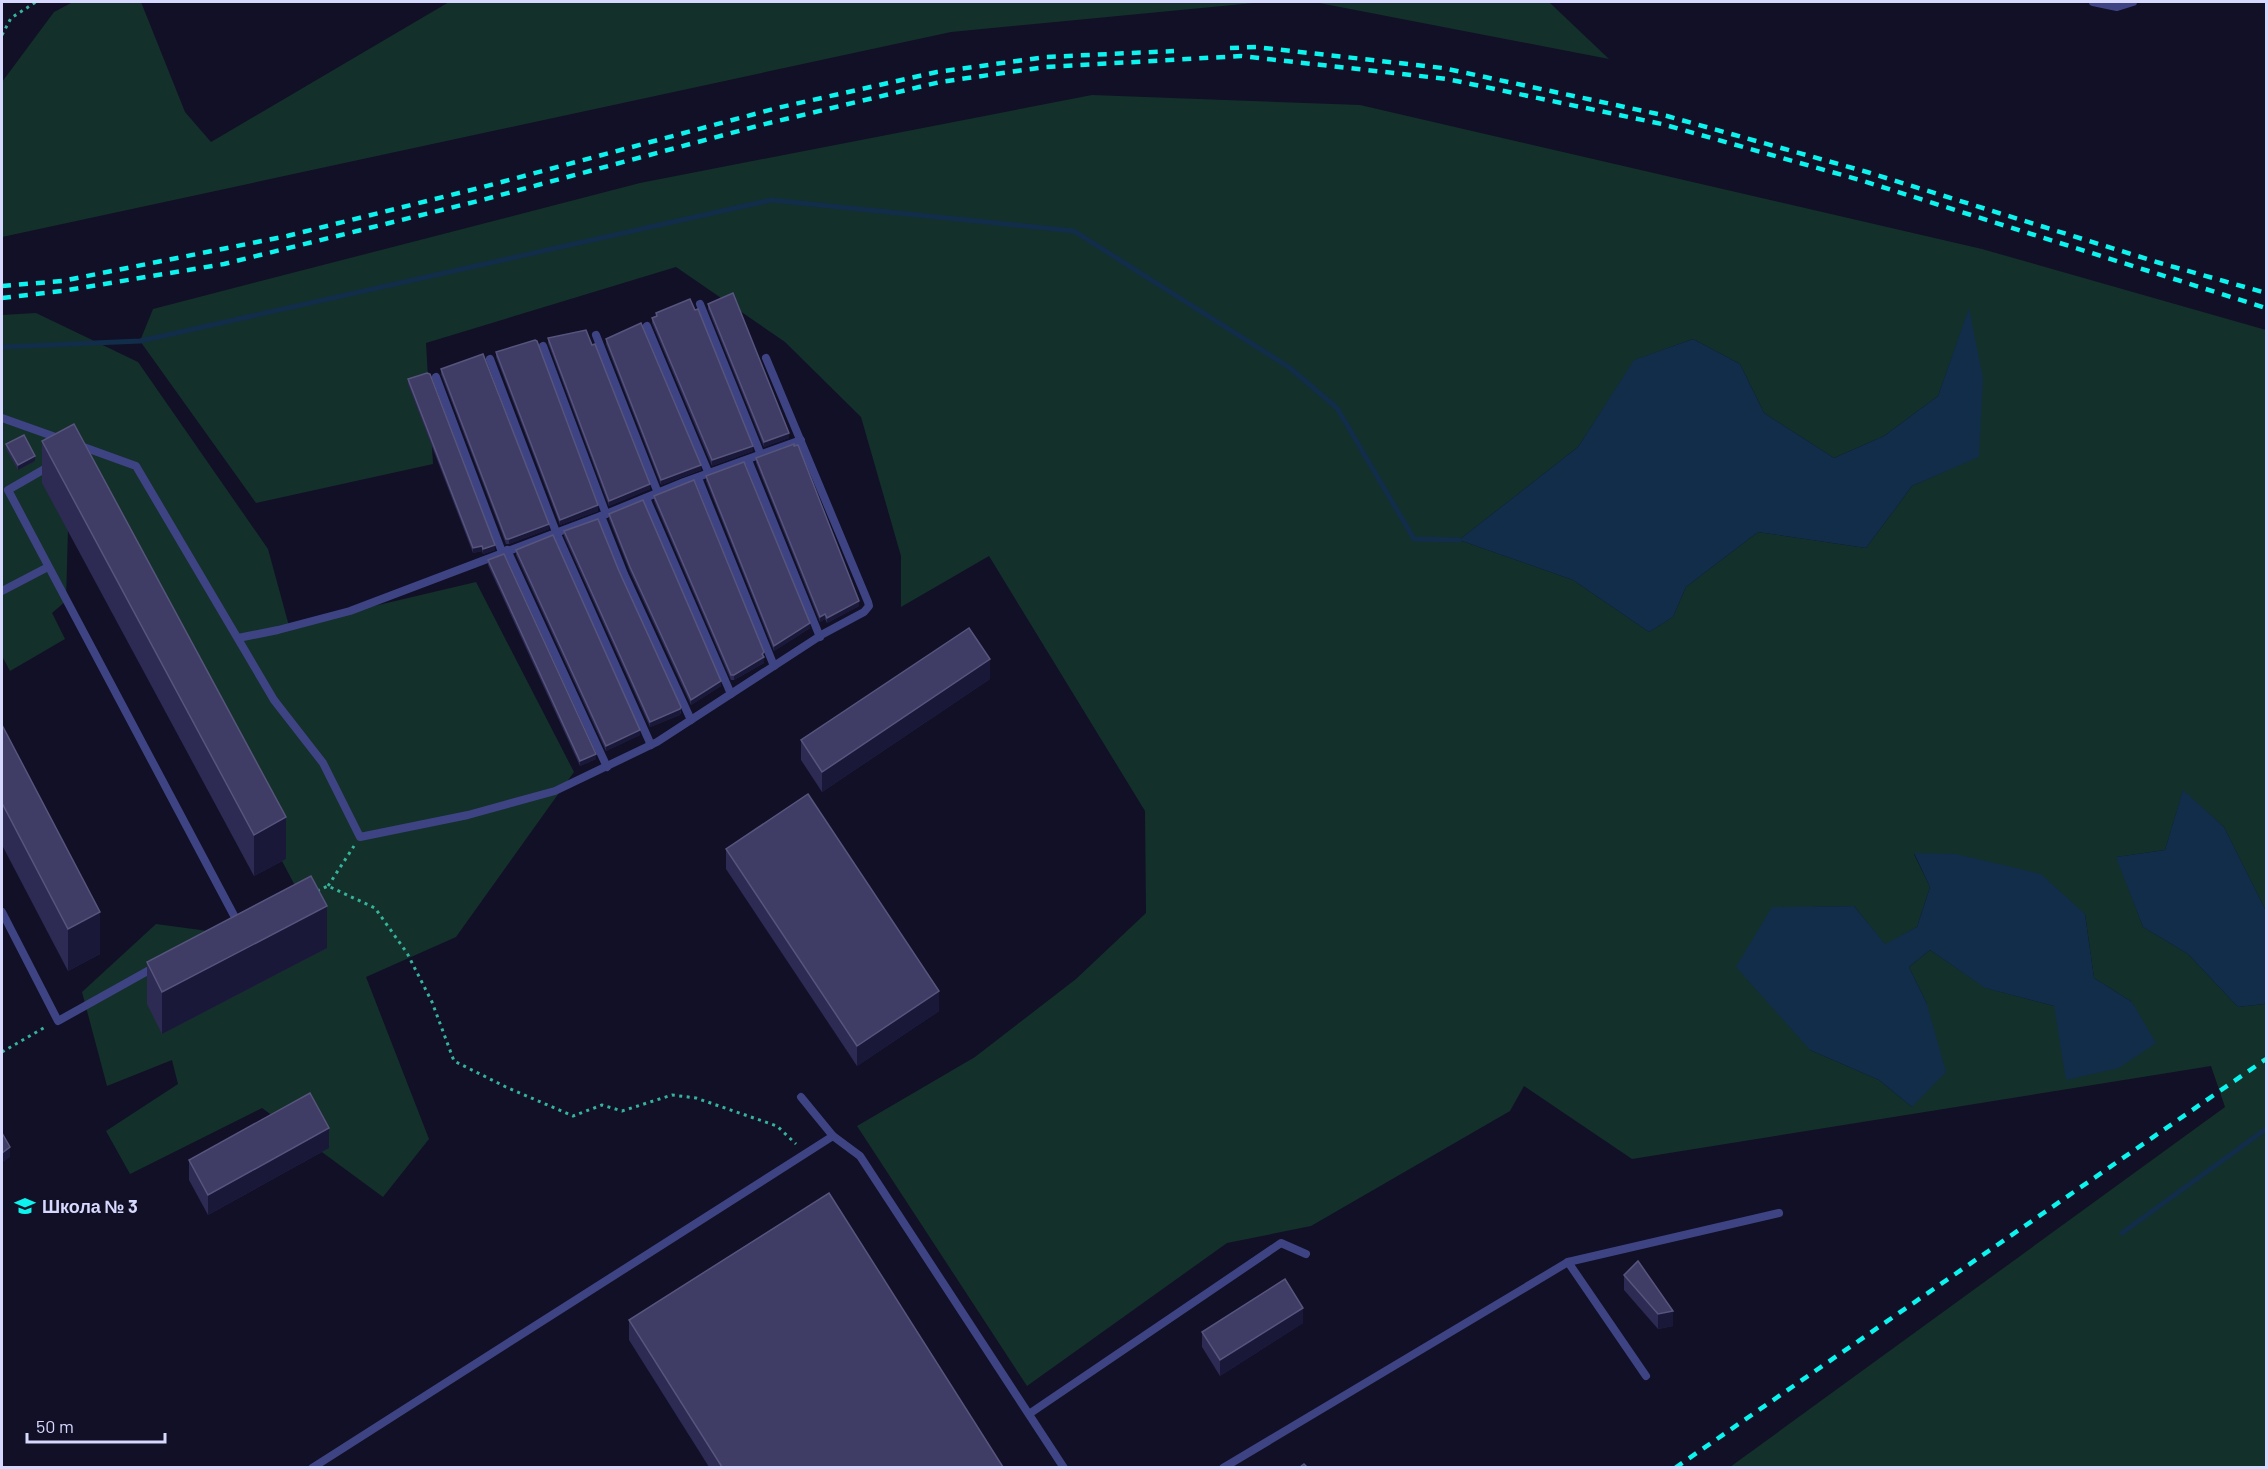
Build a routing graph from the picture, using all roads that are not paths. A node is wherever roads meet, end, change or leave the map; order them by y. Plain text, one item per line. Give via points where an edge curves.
1 (2092, 2) edge
2 (2133, 2) edge
3 (700, 304) dead end
4 (647, 326) dead end
5 (596, 335) dead end
6 (543, 346) dead end
7 (766, 358) dead end
8 (490, 359) dead end
9 (436, 377) dead end
10 (2, 418) edge
11 (801, 440) junction
12 (84, 447) junction
13 (74, 453) edge
14 (761, 455) junction
15 (748, 460) junction
16 (55, 463) edge
17 (709, 474) junction
18 (698, 478) junction
19 (658, 493) junction
20 (645, 498) junction
21 (604, 515) junction
22 (556, 532) junction
23 (504, 551) junction
24 (48, 567) junction
25 (2, 591) edge
26 (820, 637) junction
27 (238, 638) junction
28 (774, 666) junction
29 (731, 694) junction
30 (691, 720) junction
31 (651, 745) junction
32 (607, 767) junction
33 (2, 912) edge
34 (228, 928) edge
35 (158, 966) edge
36 (801, 1097) dead end
37 (833, 1136) junction
38 (1779, 1213) dead end
39 (1306, 1254) dead end
40 (1568, 1262) junction
41 (1646, 1376) dead end
42 (1029, 1414) junction
43 (312, 1467) edge
44 (1064, 1467) edge
45 (1223, 1467) edge

1 - 2 lane via 2117,7
3 - 14 lane
4 - 17 lane
5 - 19 lane
6 - 21 lane
7 - 11 lane
8 - 22 lane
9 - 23 lane
10 - 12 lane
11 - 14 lane
11 - 26 lane via 869,606
12 - 13 lane
12 - 27 lane via 136,466
14 - 15 lane
15 - 17 lane
15 - 26 lane
16 - 24 lane via 8,490
17 - 18 lane
18 - 19 lane
18 - 28 lane
19 - 20 lane
20 - 21 lane
20 - 29 lane
21 - 22 lane
21 - 30 lane via 628,584
22 - 23 lane
22 - 31 lane
23 - 27 lane via 350,611
23 - 32 lane
24 - 25 lane
24 - 34 lane via 238,922
26 - 28 lane
27 - 32 lane via 274,700 323,763 360,837 528,800
28 - 29 lane
29 - 30 lane
30 - 31 lane
31 - 32 lane
33 - 35 lane via 58,1020
36 - 37 lane
37 - 42 lane via 860,1156
37 - 43 lane
38 - 40 lane
39 - 42 lane via 1281,1243
40 - 41 lane
40 - 45 lane
42 - 44 lane

